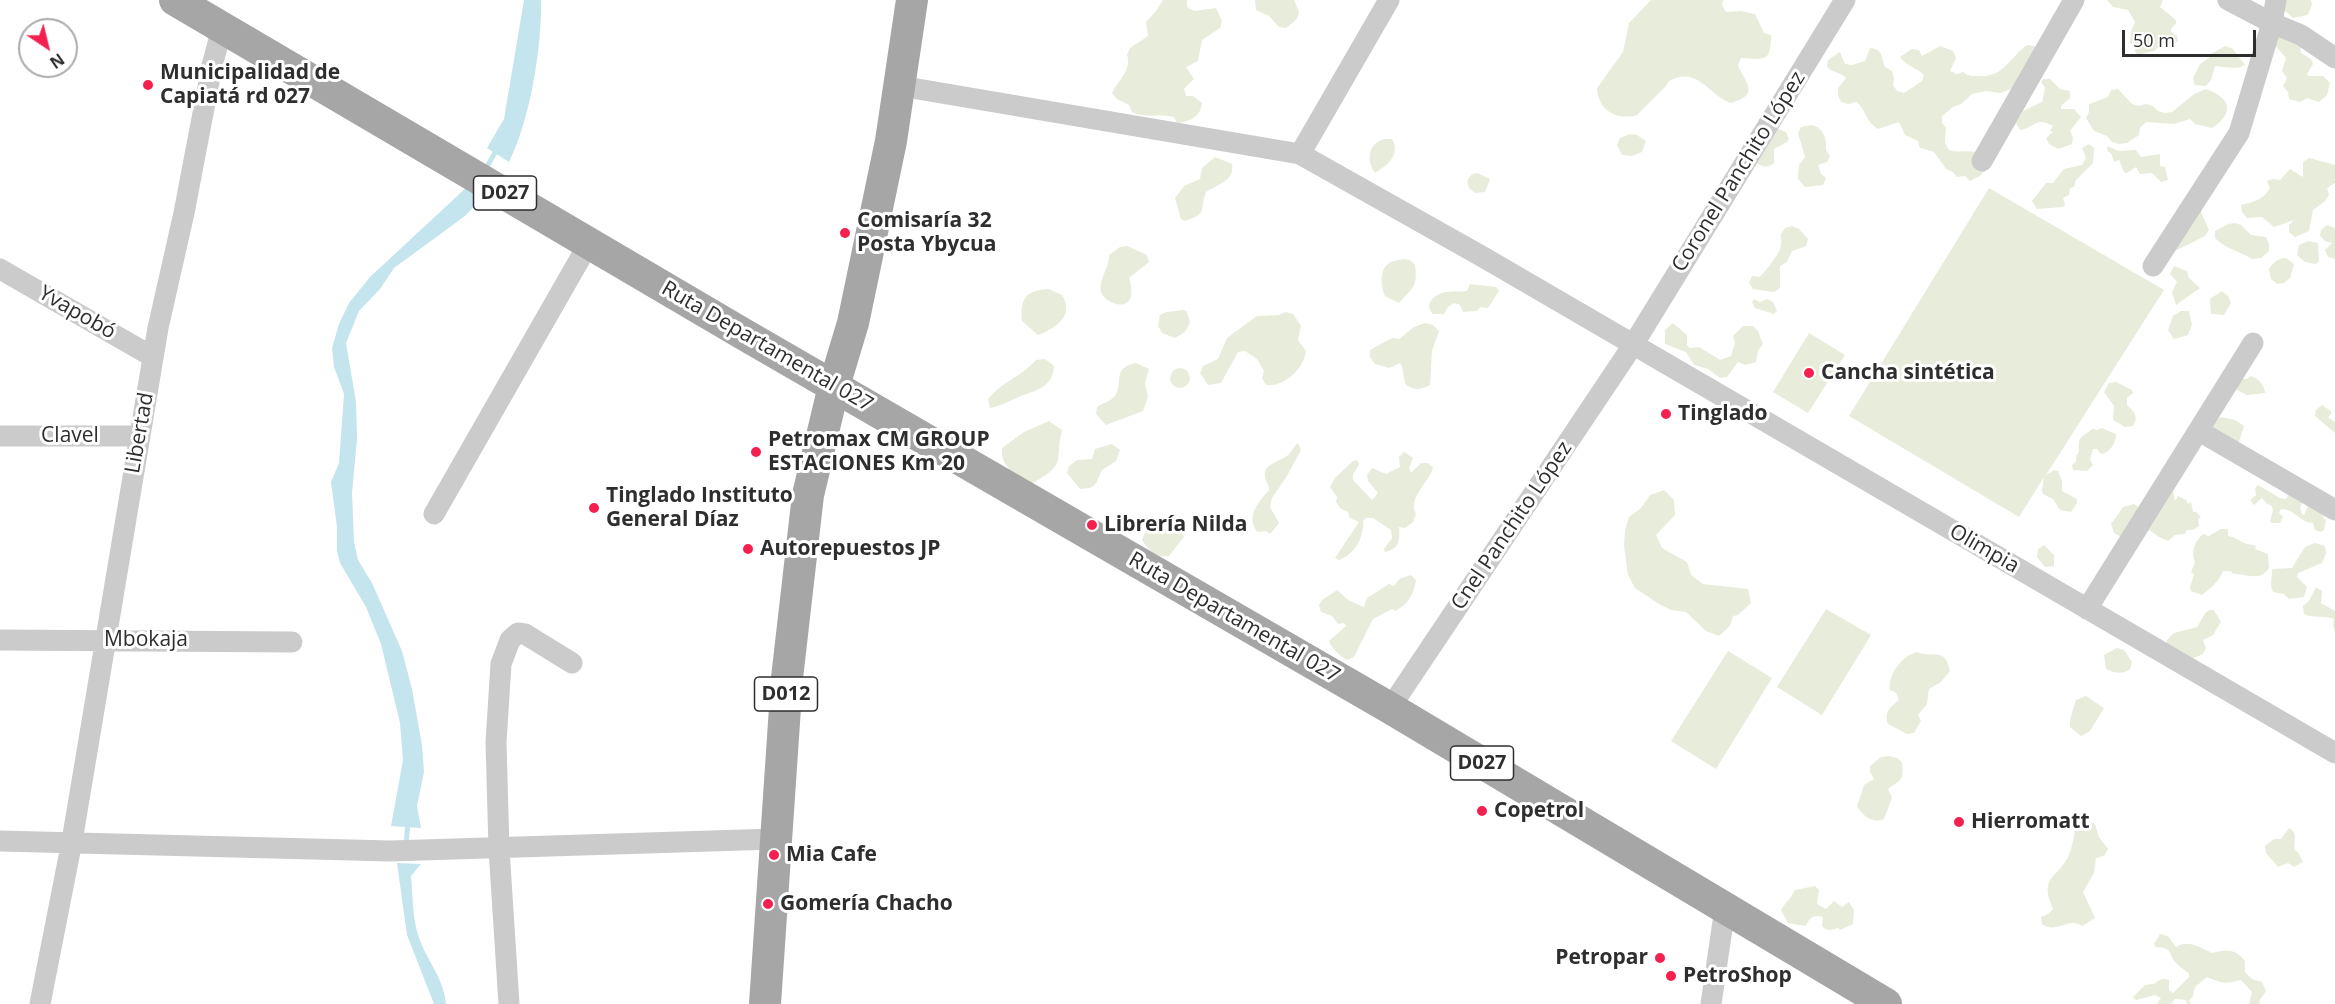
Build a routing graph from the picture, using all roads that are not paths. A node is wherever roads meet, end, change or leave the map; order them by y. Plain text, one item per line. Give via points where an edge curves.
1 (176, 0) edge
2 (912, 0) edge
3 (1389, 0) edge
4 (1845, 0) edge
5 (2074, 0) edge
6 (2228, 0) edge
7 (2276, 0) edge
8 (2272, 23) junction
9 (222, 28) junction
10 (2335, 58) edge
11 (900, 86) junction
12 (1300, 154) junction
13 (1982, 161) dead end
14 (589, 243) junction
15 (2153, 266) dead end
16 (0, 269) edge
17 (2253, 343) dead end
18 (1633, 345) junction
19 (153, 357) junction
20 (834, 387) junction
21 (2199, 431) junction
22 (0, 436) edge
23 (139, 436) junction
24 (2335, 510) edge
25 (434, 514) dead end
26 (2087, 609) junction
27 (0, 640) edge
28 (106, 640) junction
29 (292, 642) dead end
30 (572, 663) dead end
31 (1390, 708) junction
32 (2335, 753) edge
33 (775, 838) junction
34 (0, 841) edge
35 (72, 842) junction
36 (499, 849) junction
37 (1725, 908) junction
38 (40, 1004) edge
39 (509, 1004) edge
40 (765, 1004) edge
41 (1711, 1004) edge
42 (1886, 1004) edge

1 - 9 main road, Ruta Departamental 027 / D027
2 - 11 main road, D012
3 - 12 street
4 - 18 street, Coronel Panchito López
5 - 13 street
6 - 8 street
7 - 8 street
8 - 10 street
8 - 15 street via 2239,133
9 - 14 main road, Ruta Departamental 027 / D027
9 - 19 street, Libertad
11 - 12 street
11 - 20 main road, D012 via 853,324
12 - 18 street, Olimpia
14 - 20 main road, Ruta Departamental 027 / D027
14 - 25 street
16 - 19 street, Yvapobó
17 - 21 street
18 - 26 street, Olimpia
18 - 31 street, Cnel Panchito López
19 - 23 street, Libertad
20 - 31 main road, Ruta Departamental 027 / D027
20 - 33 main road, D012 via 808,495 787,678
21 - 24 street
21 - 26 street
22 - 23 street, Clavel
23 - 28 street, Libertad
26 - 32 street, Olimpia
27 - 28 street, Mbokaja
28 - 29 street, Mbokaja
28 - 35 street, Libertad
30 - 36 street via 525,634 518,633 510,640 501,664 496,742
31 - 37 main road, Ruta Departamental 027 / D027
33 - 36 street
33 - 40 main road, D012
34 - 35 street
35 - 36 street via 390,851
35 - 38 street, Libertad
36 - 39 street
37 - 41 street
37 - 42 main road, Ruta Departamental 027 / D027

